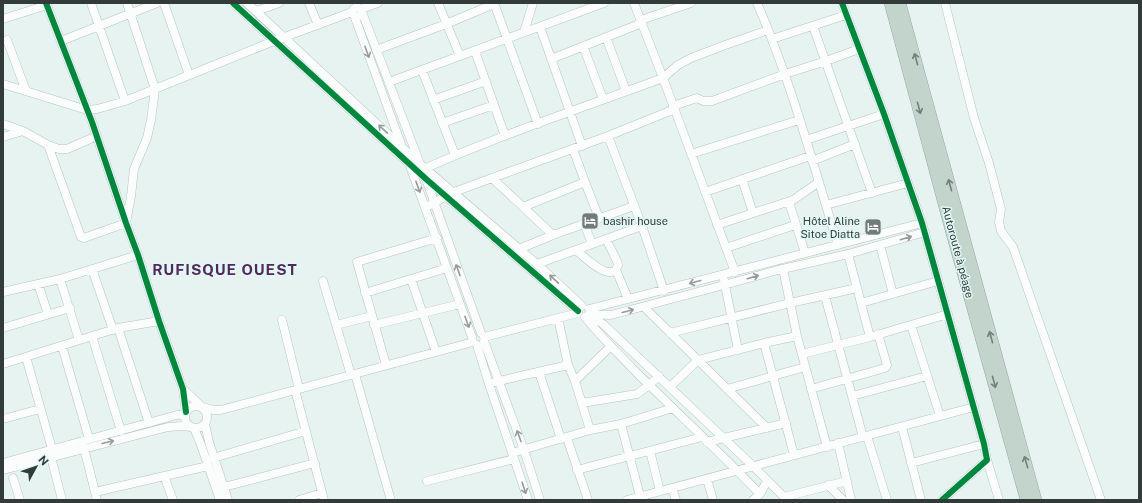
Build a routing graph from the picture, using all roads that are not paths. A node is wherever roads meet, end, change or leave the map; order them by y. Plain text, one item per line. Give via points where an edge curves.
1 (91, 3) edge
2 (127, 3) edge
3 (157, 3) edge
4 (164, 3) edge
5 (233, 3) edge
6 (247, 3) edge
7 (279, 3) edge
8 (309, 3) edge
9 (378, 3) edge
10 (438, 3) edge
11 (533, 3) edge
12 (604, 3) edge
13 (634, 3) edge
14 (692, 3) edge
15 (757, 3) edge
16 (842, 3) edge
17 (890, 3) edge
18 (900, 3) edge
19 (945, 3) edge
20 (47, 4) edge
21 (494, 4) edge
22 (592, 5) edge
23 (356, 9) edge
24 (256, 11) junction
25 (130, 13) junction
26 (846, 15) junction
27 (3, 19) edge
28 (641, 22) junction
29 (446, 24) junction
30 (98, 25) junction
31 (318, 25) junction
32 (813, 26) junction
33 (540, 27) junction
34 (768, 30) junction
35 (524, 32) junction
36 (285, 37) junction
37 (606, 37) junction
38 (506, 39) junction
39 (8, 40) dead end
40 (772, 40) junction
41 (61, 41) junction
42 (274, 41) junction
43 (583, 46) junction
44 (859, 49) junction
45 (376, 50) junction
46 (475, 51) junction
47 (460, 56) junction
48 (551, 59) junction
49 (826, 61) junction
50 (422, 70) junction
51 (785, 74) junction
52 (189, 75) junction
53 (663, 78) junction
54 (486, 81) junction
55 (389, 82) junction
56 (3, 84) edge
57 (155, 89) junction
58 (26, 91) junction
59 (626, 91) junction
60 (433, 100) junction
61 (603, 100) junction
62 (125, 101) junction
63 (494, 105) junction
64 (674, 107) junction
65 (87, 110) junction
66 (401, 112) junction
67 (570, 112) junction
68 (884, 114) junction
69 (390, 116) junction
70 (799, 120) junction
71 (442, 123) junction
72 (3, 124) edge
73 (538, 124) junction
74 (849, 126) junction
75 (23, 131) junction
76 (97, 136) junction
77 (505, 136) junction
78 (608, 136) junction
79 (3, 137) edge
80 (806, 140) junction
81 (855, 144) junction
82 (48, 145) junction
83 (582, 146) junction
84 (402, 147) junction
85 (573, 148) junction
86 (691, 154) junction
87 (455, 155) junction
88 (811, 158) junction
89 (409, 163) junction
90 (423, 166) junction
91 (492, 178) junction
92 (426, 179) junction
93 (742, 179) junction
94 (585, 182) junction
95 (819, 182) junction
96 (908, 183) junction
97 (454, 192) junction
98 (705, 192) junction
99 (872, 193) junction
100 (446, 196) junction
101 (788, 202) junction
102 (434, 203) junction
103 (826, 205) junction
104 (522, 206) junction
105 (634, 206) junction
106 (426, 207) junction
107 (753, 213) junction
108 (599, 218) junction
109 (126, 223) junction
110 (584, 223) junction
111 (922, 223) junction
112 (717, 225) junction
113 (795, 225) junction
114 (642, 226) junction
115 (925, 232) junction
116 (552, 235) junction
117 (437, 238) junction
118 (606, 239) junction
119 (592, 244) junction
120 (838, 245) junction
121 (880, 245) junction
122 (726, 248) junction
123 (519, 249) junction
124 (576, 250) junction
125 (805, 254) junction
126 (848, 254) junction
127 (138, 255) junction
128 (516, 257) junction
129 (776, 261) junction
130 (537, 264) junction
131 (447, 268) junction
132 (92, 269) junction
133 (780, 269) junction
134 (616, 270) junction
135 (735, 272) junction
136 (723, 275) junction
137 (60, 279) junction
138 (411, 279) junction
139 (324, 281) dead end
140 (938, 281) junction
141 (38, 284) junction
142 (724, 285) junction
143 (857, 288) junction
144 (664, 291) junction
145 (3, 292) edge
146 (365, 293) junction
147 (893, 294) junction
148 (825, 296) junction
149 (628, 300) junction
150 (790, 303) junction
151 (861, 303) junction
152 (460, 304) junction
153 (644, 307) junction
154 (70, 308) junction
155 (584, 312) junction
156 (423, 313) junction
157 (48, 314) junction
158 (948, 314) junction
159 (372, 316) junction
160 (558, 318) junction
161 (731, 318) junction
162 (282, 320) dead end
163 (159, 321) junction
164 (911, 324) junction
165 (336, 325) junction
166 (374, 325) junction
167 (3, 328) edge
168 (116, 329) junction
169 (670, 333) junction
170 (874, 335) junction
171 (92, 336) junction
172 (797, 336) junction
173 (478, 339) junction
174 (79, 340) junction
175 (764, 343) junction
176 (838, 344) junction
177 (62, 346) junction
178 (611, 346) junction
179 (738, 350) junction
180 (436, 352) junction
181 (802, 354) junction
182 (26, 357) junction
183 (698, 360) junction
184 (3, 364) edge
185 (386, 365) junction
186 (568, 365) junction
187 (805, 367) junction
188 (539, 372) junction
189 (353, 374) junction
190 (658, 376) junction
191 (773, 376) junction
192 (927, 376) junction
193 (847, 378) junction
194 (498, 381) junction
195 (575, 381) junction
196 (488, 384) junction
197 (649, 385) junction
198 (670, 387) junction
199 (183, 389) junction
200 (727, 389) junction
201 (811, 389) junction
202 (297, 390) junction
203 (852, 396) junction
204 (582, 403) junction
205 (201, 407) junction
206 (974, 407) junction
207 (673, 408) junction
208 (40, 409) junction
209 (222, 410) junction
210 (185, 413) junction
211 (700, 416) junction
212 (940, 416) junction
213 (3, 419) edge
214 (149, 423) junction
215 (206, 423) junction
216 (786, 423) junction
217 (621, 424) junction
218 (690, 425) junction
219 (192, 427) junction
220 (902, 427) junction
221 (766, 428) junction
222 (590, 430) junction
223 (121, 431) junction
224 (306, 431) junction
225 (865, 436) junction
226 (723, 438) junction
227 (89, 439) junction
228 (564, 439) junction
229 (705, 440) junction
230 (838, 444) junction
231 (984, 444) junction
232 (827, 447) junction
233 (84, 448) junction
234 (524, 450) junction
235 (650, 451) junction
236 (51, 453) junction
237 (794, 455) junction
238 (513, 456) junction
239 (630, 456) junction
240 (213, 458) junction
241 (987, 460) junction
242 (3, 463) edge
243 (315, 463) junction
244 (911, 463) junction
245 (208, 466) junction
246 (753, 466) junction
247 (3, 470) edge
248 (577, 470) junction
249 (737, 470) junction
250 (164, 476) junction
251 (14, 478) dead end
252 (707, 479) junction
253 (847, 480) junction
254 (427, 481) dead end
255 (767, 481) junction
256 (828, 486) junction
257 (224, 487) junction
258 (672, 488) junction
259 (660, 491) junction
260 (760, 494) junction
261 (96, 496) edge
262 (323, 497) edge
263 (390, 497) dead end
264 (638, 498) edge
265 (947, 498) edge
266 (786, 499) edge
267 (20, 500) edge
268 (62, 500) edge
269 (173, 500) edge
270 (220, 500) edge
271 (228, 500) edge
272 (299, 500) edge
273 (528, 500) edge
274 (540, 500) edge
275 (588, 500) edge
276 (627, 500) edge
277 (676, 500) edge
278 (713, 500) edge
279 (753, 500) edge
280 (843, 500) edge
281 (851, 500) edge
282 (887, 500) edge
283 (921, 500) edge
284 (999, 500) edge
285 (1026, 500) edge
286 (1036, 500) edge
287 (1101, 500) edge

1 - 30 street
2 - 25 street
3 - 25 street
4 - 52 street
5 - 42 street
6 - 24 street
7 - 24 street
8 - 31 street
9 - 23 street
10 - 29 street
11 - 35 street
12 - 22 street
13 - 28 street
14 - 28 street
15 - 34 street
16 - 26 street
17 -> 285 highway, Autoroute à péage
286 -> 18 highway
19 - 287 street via 974,118 1001,209 1001,231 1013,247
20 - 27 street
20 - 41 street
21 - 29 street
21 - 38 street
22 - 33 street
23 - 31 street
23 - 45 street
23 -> 69 street
24 - 36 street
25 - 30 street
25 - 57 street
26 - 32 street
26 - 44 street
28 - 37 street
28 - 53 street
29 - 45 street
29 - 47 street
30 - 41 street
30 - 62 street
31 - 36 street
32 - 40 street
32 - 49 street
33 - 35 street
33 - 48 street
34 - 40 street
34 - 53 street via 691,58
35 - 38 street
36 - 42 street
84 -> 36 street
37 - 43 street
37 - 59 street
38 - 46 street
38 - 73 street
39 - 58 street
40 - 51 street
41 - 65 street
42 - 52 street
42 - 89 street
43 - 48 street
43 - 61 street
44 - 49 street
44 - 68 street
45 - 55 street
46 - 47 street
46 - 54 street
47 - 50 street
48 - 67 street
49 - 51 street
49 - 74 street
50 - 55 street
50 - 60 street
51 - 64 street via 712,101 697,98
51 - 70 street
52 - 57 street
53 - 59 street
53 - 64 street
54 - 60 street
54 - 63 street
55 - 66 street
56 - 58 street
57 - 62 street
57 - 109 street via 147,138 134,169
58 - 65 street
59 - 61 street
60 - 71 street
61 - 67 street
62 - 65 street
63 - 71 street
63 - 77 street
64 - 78 street
64 - 86 street
65 - 76 street
66 - 69 street
66 - 90 street
67 - 73 street
67 - 83 street
68 - 74 street
68 - 96 street
69 - 84 street
70 - 80 street
70 - 86 street
71 - 87 street
72 - 75 street
73 - 77 street
74 - 80 street
74 - 81 street
75 - 79 street
75 - 82 street
76 - 82 street via 67,148 59,149
76 - 109 street
77 - 87 street
78 - 83 street
78 - 105 street
80 - 88 street
81 - 88 street
81 - 99 street
82 - 109 street via 81,237
83 - 85 street
84 - 89 street
84 - 90 street
85 - 91 street
85 - 94 street
86 - 98 street
87 - 90 street
88 - 93 street
88 - 95 street
89 - 92 street
89 -> 106 street
90 - 92 street
90 - 97 street
91 - 97 street
91 - 104 street
92 - 100 street
92 - 102 street
93 - 98 street
93 - 107 street
94 - 104 street
94 - 108 street
95 - 101 street
95 - 103 street
96 - 99 street
96 - 111 street
97 - 100 street
97 - 123 street
98 - 112 street
99 - 103 street
100 - 102 street
100 - 128 street
101 - 107 street
101 - 113 street
102 - 106 street
173 -> 102 street
103 - 120 street
104 - 116 street
105 - 108 street
105 - 114 street
106 - 117 street
107 - 112 street
108 - 110 street
109 - 127 street
110 - 116 street
110 - 119 street
111 - 115 street
111 - 120 street
112 - 122 street
113 - 122 street
113 - 125 street
114 - 118 street
114 - 144 street
121 -> 115 street
115 - 140 street
116 - 123 street
117 - 131 street
117 - 146 street via 358,261
118 - 119 street
118 - 134 street via 617,261
119 - 124 street
120 - 125 street
121 - 126 street
121 - 147 street
122 - 135 street
123 - 128 street
123 - 130 street
124 - 130 street
124 - 134 street via 600,269 606,272
125 - 129 street
126 - 133 street
126 - 143 street
127 - 132 street
127 - 163 street
128 - 155 street
129 - 133 street
129 - 135 street
155 -> 130 street
131 - 138 street
131 - 152 street
132 - 137 street
132 - 168 street
142 -> 133 street
133 - 150 street
134 - 149 street
135 - 136 street
136 - 142 street
136 -> 144 street
137 - 141 street
137 - 154 street
138 - 146 street
138 - 156 street
139 - 165 street
140 - 147 street
140 - 158 street
141 - 145 street
141 - 157 street
142 - 153 street
142 - 161 street
143 - 148 street
143 - 151 street
144 - 149 street
146 - 159 street
147 - 151 street
148 - 150 street
148 - 176 street
149 - 155 street
150 - 161 street
150 - 172 street
151 - 170 street
152 - 156 street
152 -> 173 street
155 -> 153 street via 611,315
153 - 169 street
154 - 157 street
154 - 174 street
155 - 160 street
155 - 178 street via 597,332
155 - 190 street via 603,324
156 - 166 street
156 - 180 street
157 - 167 street
158 - 164 street
158 - 206 street
159 - 165 street
159 - 166 street
160 - 173 street
160 - 186 street
161 - 169 street
161 - 179 street
162 - 202 street
163 - 168 street
163 - 199 street
164 - 170 street
164 - 192 street
165 - 189 street
166 - 185 street
168 - 171 street
168 - 214 street
169 - 183 street
170 - 176 street
170 - 193 street via 887,365
171 - 174 street
171 - 223 street
172 - 175 street
172 - 181 street
173 - 180 street
173 - 194 street
173 - 196 street
174 - 177 street
175 - 179 street
175 - 191 street
176 - 181 street
176 - 193 street
177 - 182 street
177 - 227 street
178 - 195 street
178 - 197 street
179 - 183 street
180 - 185 street
181 - 187 street
182 - 184 street
182 - 208 street
183 - 198 street
183 - 200 street
185 - 189 street
186 - 188 street
186 - 195 street
187 - 191 street
187 - 201 street
188 - 194 street
188 - 228 street
189 - 202 street
189 - 263 street
190 - 197 street
190 - 198 street
191 - 200 street
191 - 216 street
192 - 203 street
192 - 212 street
193 - 201 street
193 - 203 street
194 - 196 street
234 -> 194 street
195 - 204 street
196 - 238 street
197 - 204 street via 637,394
197 - 207 street
198 - 211 street
199 - 205 street
199 - 210 street
200 - 221 street
201 - 232 street
202 - 209 street
202 - 224 street
203 - 225 street
204 - 222 street
205 - 209 street
205 - 210 street via 192,406
205 - 215 street via 208,415
206 - 212 street
206 - 231 street
207 - 217 street
207 - 218 street
208 - 213 street
208 - 236 street
209 - 215 street
210 - 214 street
210 - 219 street via 186,423
211 - 218 street
211 - 226 street
212 - 220 street
214 - 223 street
215 - 219 street via 201,427
215 - 240 street via 206,435
216 - 221 street
216 - 237 street
217 - 222 street
217 - 239 street
218 - 229 street
233 -> 219 street via 168,427
219 - 245 street
220 - 225 street
220 - 244 street
221 - 226 street
222 - 228 street
223 - 227 street
224 - 240 street
224 - 243 street
225 - 230 street
225 - 282 street
226 - 229 street
226 - 246 street
227 - 236 street
228 - 234 street
228 - 248 street
229 - 235 street
229 - 249 street
230 - 232 street
230 - 253 street
231 - 241 street
231 - 244 street
232 - 237 street
233 - 236 street
233 - 261 street
234 - 238 street
234 - 274 street
235 - 239 street
235 - 259 street
236 - 242 street
236 - 247 street
236 - 268 street
237 - 246 street
238 - 254 street
238 -> 273 street
239 - 248 street
239 - 264 street
240 - 257 street
241 - 265 street
241 - 284 street
243 - 257 street
243 - 262 street
244 - 283 street
245 - 250 street
245 - 270 street
246 - 249 street
246 - 255 street
248 - 275 street
249 - 252 street
249 - 260 street
250 - 261 street
250 - 269 street
251 - 267 street
252 - 258 street
252 - 278 street
253 - 256 street
253 - 281 street
255 - 260 street
255 - 266 street
256 - 266 street
256 - 280 street
257 - 271 street
258 - 259 street
258 - 277 street
259 - 264 street
260 - 279 street
262 - 272 street
264 - 276 street

